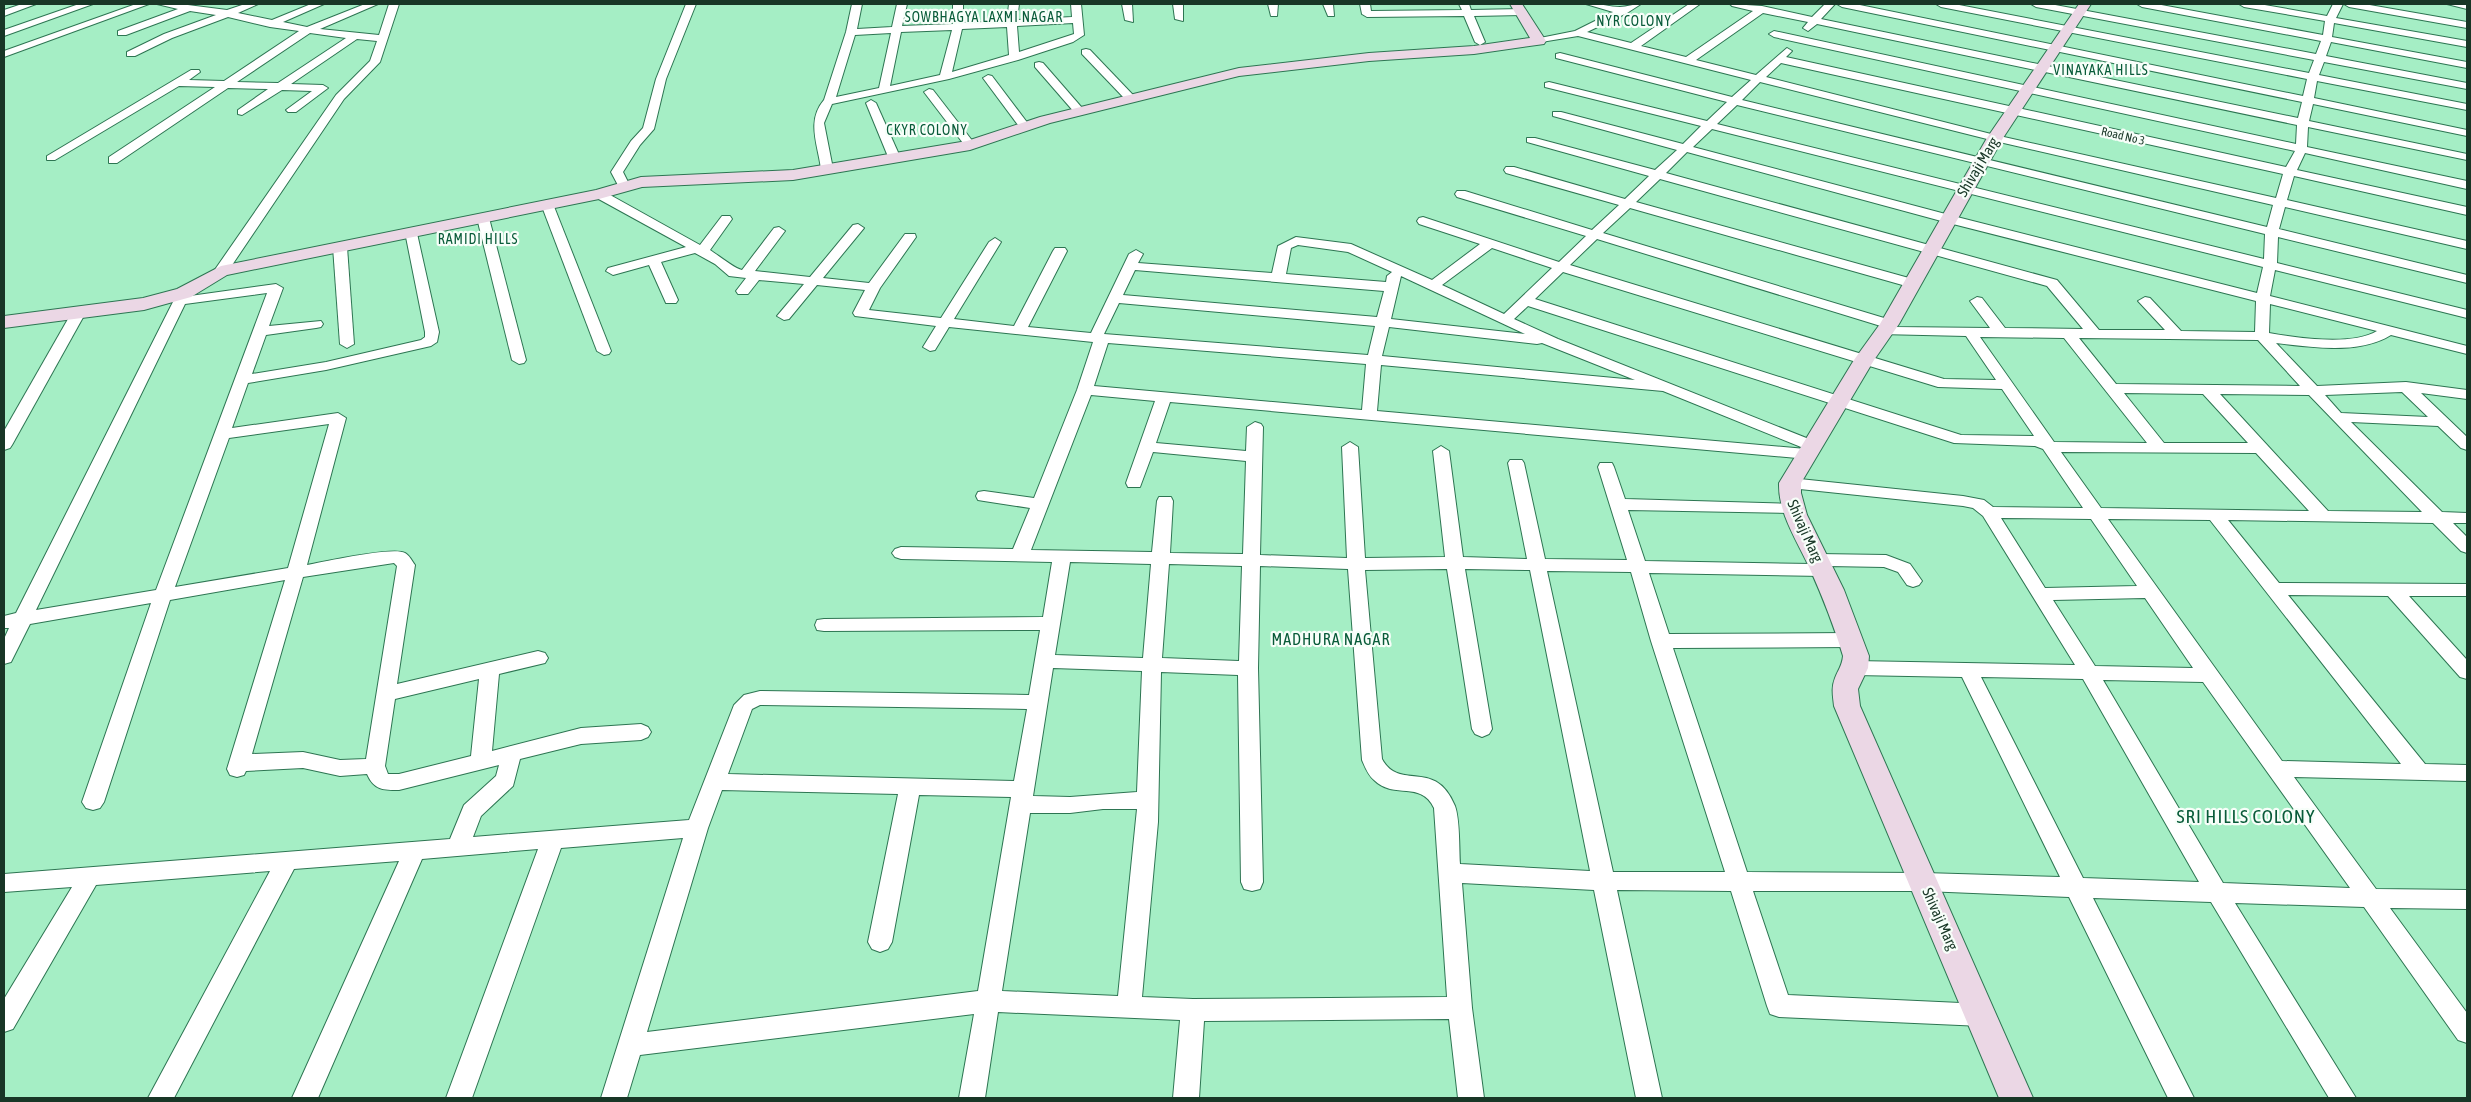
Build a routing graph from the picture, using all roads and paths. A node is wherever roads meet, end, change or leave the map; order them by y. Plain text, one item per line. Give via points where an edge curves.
1 (32, 4) edge
2 (88, 4) edge
3 (144, 4) edge
4 (162, 4) edge
5 (201, 4) edge
6 (253, 4) edge
7 (319, 4) edge
8 (373, 4) edge
9 (394, 4) edge
10 (691, 4) edge
11 (857, 4) edge
12 (902, 4) edge
13 (958, 4) edge
14 (1014, 4) edge
15 (1076, 4) edge
16 (1127, 4) edge
17 (1178, 4) edge
18 (1328, 4) edge
19 (1365, 4) edge
20 (1591, 4) edge
21 (1636, 4) edge
22 (1695, 4) edge
23 (1735, 4) edge
24 (1830, 4) edge
25 (1842, 4) edge
26 (1941, 4) edge
27 (2036, 4) edge
28 (2142, 4) edge
29 (2244, 4) edge
30 (2338, 4) edge
31 (2349, 4) edge
32 (2452, 4) edge
33 (2467, 6) edge
34 (1762, 7) edge
35 (1415, 8) edge
36 (1466, 8) edge
37 (1519, 8) edge
38 (2083, 8) edge
39 (187, 9) junction
40 (1624, 11) junction
41 (4, 13) edge
42 (225, 13) junction
43 (1331, 14) dead end
44 (1180, 19) dead end
45 (1077, 20) junction
46 (1130, 20) dead end
47 (2330, 20) junction
48 (1815, 21) junction
49 (270, 24) junction
50 (1012, 24) junction
51 (2467, 25) edge
52 (958, 27) junction
53 (2068, 28) junction
54 (308, 30) junction
55 (898, 30) junction
56 (851, 32) junction
57 (4, 33) edge
58 (122, 33) dead end
59 (1578, 34) junction
60 (1774, 34) dead end
61 (355, 36) junction
62 (383, 39) junction
63 (1798, 39) junction
64 (2327, 39) junction
65 (1539, 41) junction
66 (1480, 42) dead end
67 (1916, 42) junction
68 (1616, 44) junction
69 (2467, 44) edge
70 (1632, 47) junction
71 (2057, 47) junction
72 (1086, 52) dead end
73 (1606, 53) dead end
74 (4, 54) edge
75 (131, 54) dead end
76 (1560, 56) dead end
77 (2318, 57) junction
78 (1014, 58) junction
79 (1779, 59) junction
80 (1687, 61) junction
81 (1900, 61) junction
82 (2467, 64) edge
83 (1039, 65) dead end
84 (2043, 68) junction
85 (195, 72) dead end
86 (945, 77) junction
87 (2313, 77) junction
88 (988, 78) dead end
89 (1759, 79) junction
90 (176, 83) junction
91 (225, 85) junction
92 (1549, 85) dead end
93 (280, 86) junction
94 (2467, 86) edge
95 (2029, 89) junction
96 (884, 92) junction
97 (929, 92) dead end
98 (1130, 98) junction
99 (829, 100) junction
100 (1736, 100) junction
101 (2308, 100) junction
102 (871, 104) dead end
103 (2467, 107) edge
104 (292, 110) dead end
105 (1079, 111) junction
106 (2013, 111) junction
107 (242, 112) dead end
108 (1556, 114) dead end
109 (2303, 123) junction
110 (1710, 125) junction
111 (1024, 127) junction
112 (2467, 133) edge
113 (1995, 138) junction
114 (1531, 140) dead end
115 (970, 145) junction
116 (1685, 150) junction
117 (2301, 150) junction
118 (2467, 157) edge
119 (51, 158) dead end
120 (895, 159) junction
121 (113, 160) dead end
122 (1981, 161) junction
123 (827, 170) junction
124 (1510, 170) dead end
125 (2289, 173) junction
126 (1657, 176) junction
127 (2467, 185) edge
128 (624, 186) junction
129 (1965, 189) junction
130 (600, 194) junction
131 (1461, 194) dead end
132 (2280, 202) junction
133 (547, 204) junction
134 (1626, 204) junction
135 (2467, 211) edge
136 (482, 218) junction
137 (1949, 219) junction
138 (726, 220) dead end
139 (1423, 221) dead end
140 (858, 228) dead end
141 (779, 231) dead end
142 (2272, 231) junction
143 (411, 232) junction
144 (1596, 234) junction
145 (910, 237) dead end
146 (995, 242) dead end
147 (1489, 244) junction
148 (2467, 245) edge
149 (340, 247) junction
150 (700, 250) junction
151 (1932, 250) junction
152 (1060, 251) dead end
153 (653, 260) junction
154 (2270, 264) junction
155 (1562, 267) junction
156 (1395, 270) junction
157 (222, 271) junction
158 (613, 271) dead end
159 (751, 274) junction
160 (1278, 278) junction
161 (2467, 279) edge
162 (815, 280) junction
163 (1912, 283) junction
164 (1433, 286) junction
165 (873, 287) junction
166 (1391, 287) junction
167 (743, 291) dead end
168 (182, 297) junction
169 (1114, 298) junction
170 (2264, 298) junction
171 (671, 300) dead end
172 (1977, 300) dead end
173 (1526, 301) junction
174 (2145, 301) dead end
175 (79, 312) junction
176 (2467, 314) edge
177 (784, 316) dead end
178 (1505, 320) junction
179 (4, 322) edge
180 (1383, 322) junction
181 (945, 323) junction
182 (316, 324) dead end
183 (1887, 327) junction
184 (2390, 330) junction
185 (260, 331) junction
186 (1019, 331) junction
187 (1969, 331) junction
188 (2000, 332) junction
189 (2068, 333) junction
190 (2095, 334) junction
191 (2177, 335) junction
192 (2262, 336) junction
193 (1098, 338) junction
194 (1553, 342) junction
195 (347, 344) dead end
196 (930, 347) dead end
197 (2467, 350) edge
198 (604, 351) dead end
199 (519, 360) dead end
200 (1374, 360) junction
201 (1864, 360) junction
202 (242, 380) junction
203 (2006, 385) junction
204 (1662, 387) junction
205 (2406, 387) junction
206 (2112, 388) junction
207 (1085, 390) junction
208 (2208, 390) junction
209 (2312, 391) junction
210 (2467, 394) edge
211 (1164, 397) junction
212 (1840, 402) junction
213 (1369, 416) junction
214 (2337, 418) junction
215 (2443, 422) junction
216 (1255, 427) dead end
217 (222, 434) junction
218 (4, 445) edge
219 (2467, 445) edge
220 (1147, 447) junction
221 (1350, 447) dead end
222 (2052, 447) junction
223 (2160, 448) junction
224 (2261, 448) junction
225 (1811, 450) junction
226 (1441, 451) dead end
227 (1254, 457) junction
228 (1516, 463) dead end
229 (1606, 467) dead end
230 (1134, 483) dead end
231 (1792, 495) junction
232 (984, 496) dead end
233 (1164, 501) dead end
234 (1040, 504) junction
235 (1617, 504) junction
236 (1989, 512) junction
237 (2095, 513) junction
238 (2214, 514) junction
239 (2323, 516) junction
240 (2438, 517) junction
241 (2467, 518) edge
242 (2467, 547) edge
243 (901, 553) dead end
244 (1020, 555) junction
245 (1062, 556) junction
246 (1160, 558) junction
247 (1251, 560) junction
248 (1455, 563) junction
249 (1358, 564) junction
250 (1537, 564) junction
251 (1821, 565) junction
252 (1636, 566) junction
253 (296, 572) junction
254 (1913, 581) dead end
255 (2273, 589) junction
256 (2392, 590) junction
257 (2467, 590) edge
258 (2150, 592) junction
259 (2040, 594) junction
260 (163, 595) junction
261 (13, 620) edge
262 (1051, 623) junction
263 (824, 626) dead end
264 (1851, 640) junction
265 (1660, 641) junction
266 (4, 657) edge
267 (538, 658) dead end
268 (1044, 661) junction
269 (1152, 664) junction
270 (1248, 668) junction
271 (1855, 668) junction
272 (490, 669) junction
273 (1969, 672) junction
274 (2467, 672) edge
275 (2090, 674) junction
276 (2208, 675) junction
277 (386, 694) junction
278 (1038, 702) junction
279 (1482, 730) dead end
280 (642, 732) dead end
281 (511, 755) junction
282 (480, 763) junction
283 (375, 766) junction
284 (2276, 769) junction
285 (2420, 772) junction
286 (2467, 773) edge
287 (713, 782) junction
288 (910, 787) junction
289 (1022, 796) junction
290 (1148, 800) junction
291 (93, 802) dead end
292 (697, 828) junction
293 (553, 839) junction
294 (458, 847) junction
295 (415, 850) junction
296 (287, 861) junction
297 (1451, 873) junction
298 (90, 876) junction
299 (1602, 881) junction
300 (1737, 881) junction
301 (1252, 882) dead end
302 (1924, 882) junction
303 (4, 883) edge
304 (2076, 888) junction
305 (2216, 891) junction
306 (2368, 898) junction
307 (2467, 899) edge
308 (880, 942) dead end
309 (988, 1001) junction
310 (1130, 1008) junction
311 (1460, 1008) junction
312 (1193, 1010) junction
313 (1982, 1015) junction
314 (4, 1020) edge
315 (2467, 1032) edge
316 (630, 1045) junction
317 (161, 1098) edge
318 (306, 1098) edge
319 (459, 1098) edge
320 (614, 1098) edge
321 (972, 1098) edge
322 (1186, 1098) edge
323 (1471, 1098) edge
324 (1649, 1098) edge
325 (2016, 1098) edge
326 (2182, 1098) edge
327 (2343, 1098) edge

1 - 41 street
2 - 57 street
3 - 74 street
4 - 39 street
5 - 39 street
6 - 42 street
7 - 49 street
8 - 54 street
9 - 62 street
10 - 128 street via 661,79 648,129 617,172
11 - 56 street
12 - 55 street
13 - 52 street
14 - 50 street
15 - 45 street
16 - 46 street
17 - 44 street
18 - 43 street
19 - 35 street via 1367,14
20 - 40 street
21 - 40 street
22 - 70 street
23 - 34 street
24 - 48 street
25 - 71 street
26 - 53 street
27 - 38 street
28 - 64 street
29 - 47 street
30 - 47 street
31 - 51 street
32 - 33 street
34 - 48 street
34 - 80 street
35 - 36 street
36 - 37 street
36 - 66 street
37 - 65 street
38 - 53 street, Shivaji Marg
38 - 77 street
39 - 42 street
39 - 58 street
40 - 59 street
42 - 49 street
42 - 75 street
45 - 50 street
45 - 78 street via 1077,37
47 - 64 street
47 - 69 street
48 - 63 street
48 - 67 street
49 - 54 street
50 - 52 street
50 - 78 street
52 - 55 street
52 - 86 street
53 - 71 street, Shivaji Marg
53 - 87 street
54 - 61 street
54 - 91 street
55 - 56 street
55 - 96 street
56 - 99 street
59 - 65 street
59 - 68 street
60 - 63 street
61 - 62 street
61 - 93 street
62 - 157 street via 375,62 340,97
63 - 79 street
63 - 81 street
64 - 77 street
64 - 82 street
65 - 98 street via 1239,72
67 - 81 street
67 - 84 street
68 - 70 street
68 - 73 street
70 - 80 street
71 - 84 street, Shivaji Marg
71 - 101 street
72 - 98 street
76 - 100 street via 1656,77
77 - 87 street
77 - 94 street
78 - 86 street
79 - 89 street
79 - 106 street, Road No 3
80 - 89 street
81 - 95 street
83 - 105 street
84 - 95 street, Shivaji Marg
84 - 109 street
85 - 90 street
86 - 96 street
87 - 101 street
87 - 103 street
88 - 111 street
89 - 100 street
89 - 113 street
90 - 91 street
90 - 119 street
91 - 93 street
91 - 121 street
92 - 110 street
93 - 104 street via 324,88
93 - 107 street
95 - 106 street, Shivaji Marg
95 - 117 street
96 - 99 street
97 - 115 street
98 - 105 street
99 - 123 street via 818,123 824,141
100 - 110 street
100 - 122 street
101 - 109 street
101 - 112 street
102 - 120 street
105 - 111 street
106 - 113 street, Shivaji Marg
106 - 125 street, Road No 3
108 - 116 street
109 - 117 street
109 - 118 street
110 - 116 street
110 - 129 street
111 - 115 street
113 - 122 street, Shivaji Marg
113 - 132 street
114 - 126 street
115 - 120 street
116 - 126 street
116 - 137 street
117 - 125 street
117 - 127 street
120 - 123 street
122 - 129 street, Shivaji Marg
122 - 142 street
123 - 128 street via 793,175 641,182
124 - 134 street
125 - 132 street
125 - 135 street, Road No 3
126 - 134 street
126 - 151 street
128 - 130 street
129 - 137 street, Shivaji Marg
129 - 154 street
130 - 133 street
130 - 150 street
131 - 144 street
132 - 142 street
132 - 148 street
133 - 136 street
133 - 198 street
134 - 144 street
134 - 163 street
136 - 143 street
136 - 199 street
137 - 151 street, Shivaji Marg
137 - 170 street
138 - 150 street
139 - 147 street
140 - 162 street
141 - 159 street
142 - 154 street
142 - 161 street
143 - 149 street
143 - 202 street via 432,339 426,344 326,366
144 - 155 street
144 - 183 street
145 - 165 street
146 - 181 street
147 - 155 street
147 - 164 street
149 - 157 street
149 - 195 street
150 - 153 street
150 - 159 street via 734,273
151 - 163 street, Shivaji Marg
151 - 190 street via 2052,283
152 - 186 street
153 - 158 street
153 - 171 street
154 - 170 street
154 - 176 street
155 - 173 street
155 - 201 street
156 - 160 street via 1351,248 1296,241 1285,246
156 - 164 street
156 - 166 street
157 - 168 street
159 - 162 street
159 - 167 street
160 - 166 street
160 - 169 street via 1133,260
162 - 165 street
162 - 177 street
163 - 183 street, Shivaji Marg
164 - 178 street
165 - 181 street via 860,313
166 - 180 street
168 - 175 street
168 - 185 street via 276,288
168 - 261 street
169 - 180 street
169 - 193 street
170 - 184 street
170 - 192 street
172 - 188 street
173 - 178 street
173 - 212 street
174 - 191 street
175 - 179 street
175 - 218 street
178 - 194 street
180 - 194 street
180 - 200 street
181 - 186 street
181 - 196 street
182 - 185 street
183 - 187 street
183 - 201 street, Shivaji Marg
184 - 192 street via 2370,341 2355,342 2276,340
184 - 197 street
185 - 202 street
186 - 193 street
187 - 188 street
187 - 203 street
188 - 189 street
189 - 190 street
189 - 206 street
190 - 191 street
191 - 192 street
192 - 209 street
193 - 200 street
193 - 207 street
194 - 204 street
200 - 204 street
200 - 213 street
201 - 203 street via 1943,384
201 - 212 street, Shivaji Marg
202 - 217 street
203 - 222 street
204 - 225 street
205 - 209 street
205 - 210 street
205 - 215 street
206 - 208 street
206 - 223 street
207 - 211 street
207 - 234 street
208 - 209 street
208 - 224 street
209 - 214 street
211 - 213 street
211 - 220 street
212 - 222 street via 1960,440 2036,441
212 - 225 street, Shivaji Marg
213 - 225 street
214 - 215 street
214 - 240 street
215 - 219 street
216 - 227 street
217 - 253 street via 338,418
217 - 260 street
220 - 227 street
220 - 230 street
221 - 249 street
222 - 223 street
222 - 237 street
223 - 224 street
224 - 239 street
225 - 231 street, Shivaji Marg
226 - 248 street
227 - 247 street
228 - 250 street
229 - 235 street
231 - 235 street
231 - 236 street via 1963,501 1978,504
231 - 251 street, Shivaji Marg
232 - 234 street
233 - 246 street
234 - 244 street
235 - 252 street
236 - 237 street
236 - 259 street
237 - 238 street
237 - 258 street
238 - 239 street
238 - 255 street
239 - 240 street
240 - 241 street
240 - 242 street
243 - 244 street
244 - 245 street
245 - 246 street
245 - 262 street
246 - 247 street
246 - 269 street
247 - 249 street
247 - 270 street
248 - 249 street
248 - 250 street
248 - 279 street
249 - 297 street via 1372,760 1380,775 1395,782 1428,784 1440,794 1445,808
250 - 252 street
250 - 299 street
251 - 252 street
251 - 254 street via 1886,561 1904,568
251 - 264 street, Shivaji Marg
252 - 265 street
253 - 260 street
253 - 277 street via 380,558 399,557 406,565
253 - 283 street via 238,766 303,760 340,768
255 - 256 street
255 - 285 street
256 - 257 street
256 - 274 street
258 - 259 street
258 - 276 street
259 - 275 street
260 - 261 street
260 - 291 street
261 - 266 street
262 - 263 street
262 - 268 street
264 - 265 street
264 - 271 street, Shivaji Marg via 1856,656
265 - 300 street
267 - 272 street
268 - 269 street
268 - 278 street
269 - 270 street
269 - 290 street
270 - 301 street
271 - 273 street
271 - 302 street, Shivaji Marg via 1845,689 1847,706
272 - 277 street
272 - 282 street
273 - 275 street
273 - 304 street
275 - 276 street
275 - 305 street
276 - 284 street
277 - 283 street
278 - 287 street via 750,700 744,705
278 - 289 street
280 - 281 street via 581,736
281 - 282 street
281 - 294 street via 506,780 472,811
282 - 283 street via 399,782 383,782
284 - 285 street
284 - 306 street
285 - 286 street
287 - 288 street
287 - 292 street
288 - 289 street
288 - 308 street
289 - 290 street via 1070,805 1103,800
289 - 309 street
290 - 310 street
292 - 293 street
292 - 316 street
293 - 294 street
293 - 319 street
294 - 295 street
295 - 296 street
295 - 318 street
296 - 298 street
296 - 317 street
297 - 299 street
297 - 311 street
298 - 303 street
298 - 314 street
299 - 300 street
299 - 324 street
300 - 302 street
300 - 313 street via 1778,1006
302 - 304 street
302 - 313 street, Shivaji Marg
304 - 305 street
304 - 326 street
305 - 306 street
305 - 327 street
306 - 307 street
306 - 315 street
309 - 310 street
309 - 316 street
309 - 321 street
310 - 312 street
311 - 312 street
311 - 323 street
312 - 322 street
313 - 325 street, Shivaji Marg
316 - 320 street

